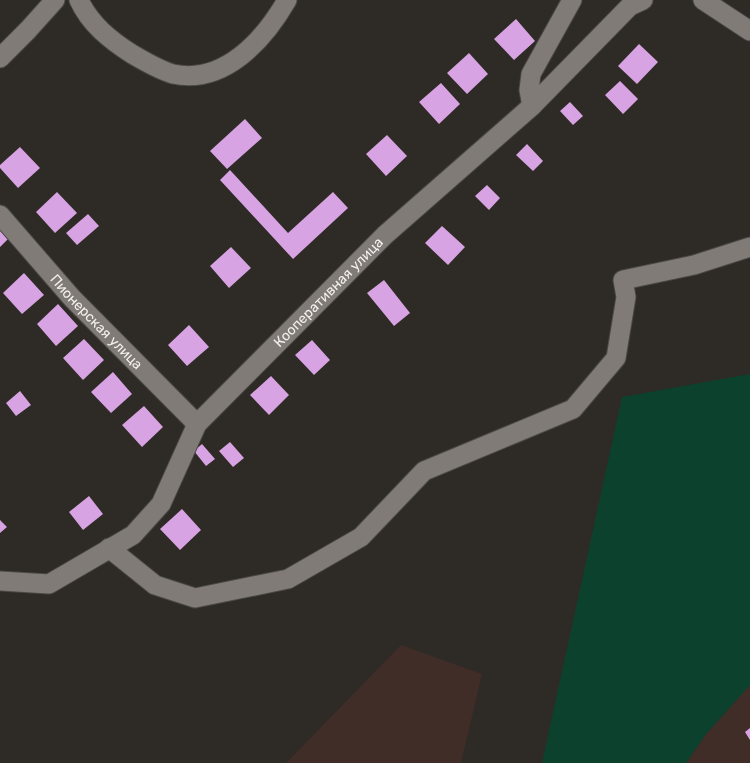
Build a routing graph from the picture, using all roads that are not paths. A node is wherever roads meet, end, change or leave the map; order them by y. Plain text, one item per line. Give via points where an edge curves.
1 (54, 0) edge
2 (79, 0) edge
3 (287, 0) edge
4 (572, 0) edge
5 (644, 0) edge
6 (703, 0) edge
7 (750, 30) edge
8 (0, 58) edge
9 (532, 106) junction
10 (0, 214) edge
11 (750, 247) edge
12 (197, 424) junction
13 (109, 548) junction
14 (0, 581) edge

1 - 8 street
2 - 3 street via 99,30 119,46 173,74 199,76 224,68 242,55 262,35
4 - 9 street via 531,74 528,90
5 - 9 street, Кооперативная улица via 630,6
6 - 7 street
9 - 12 street, Кооперативная улица via 385,236
10 - 12 street, Пионерская улица via 72,298
11 - 13 street via 694,266 622,280 626,297 616,358 573,409 424,472 362,537 288,578 195,598 155,585
12 - 13 street, Кооперативная улица via 161,504 133,535
13 - 14 street, Кооперативная улица via 49,584

